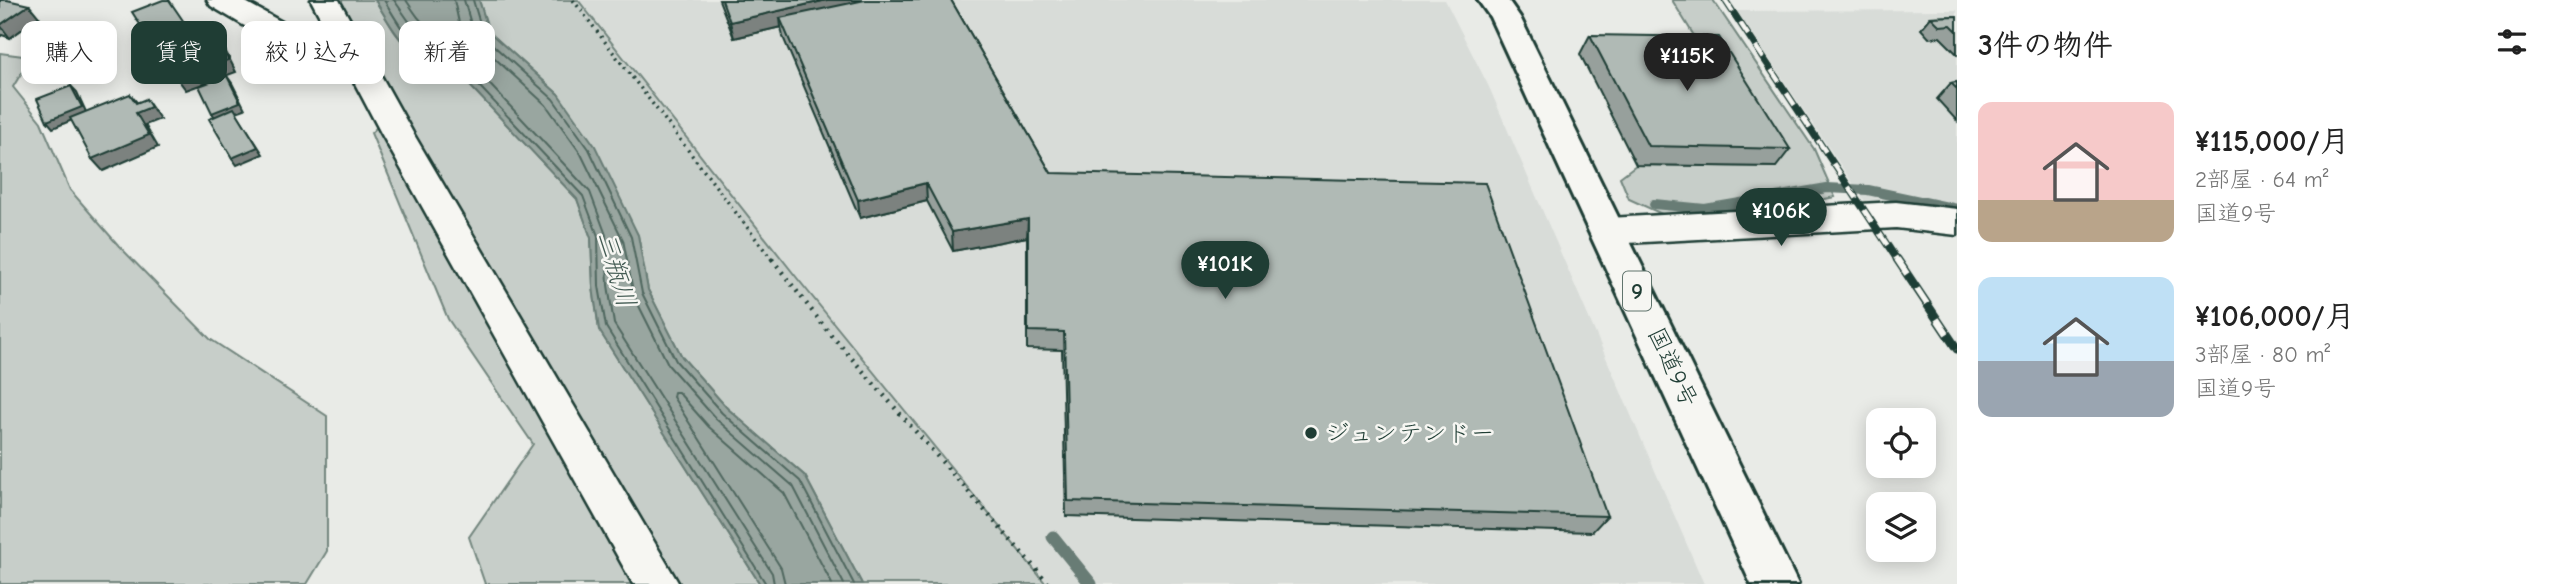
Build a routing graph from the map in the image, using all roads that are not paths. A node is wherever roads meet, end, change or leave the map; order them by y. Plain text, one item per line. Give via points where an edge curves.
1 (221, 0) edge
2 (325, 0) edge
3 (1493, 0) edge
4 (258, 21) edge
5 (1957, 222) edge
6 (1609, 231) junction
7 (657, 584) edge
8 (1775, 584) edge

1 - 4 street
2 - 7 street
3 - 6 highway, 国道9号 / 9
5 - 6 street via 1896,215
6 - 8 highway, 国道9号 / 9

